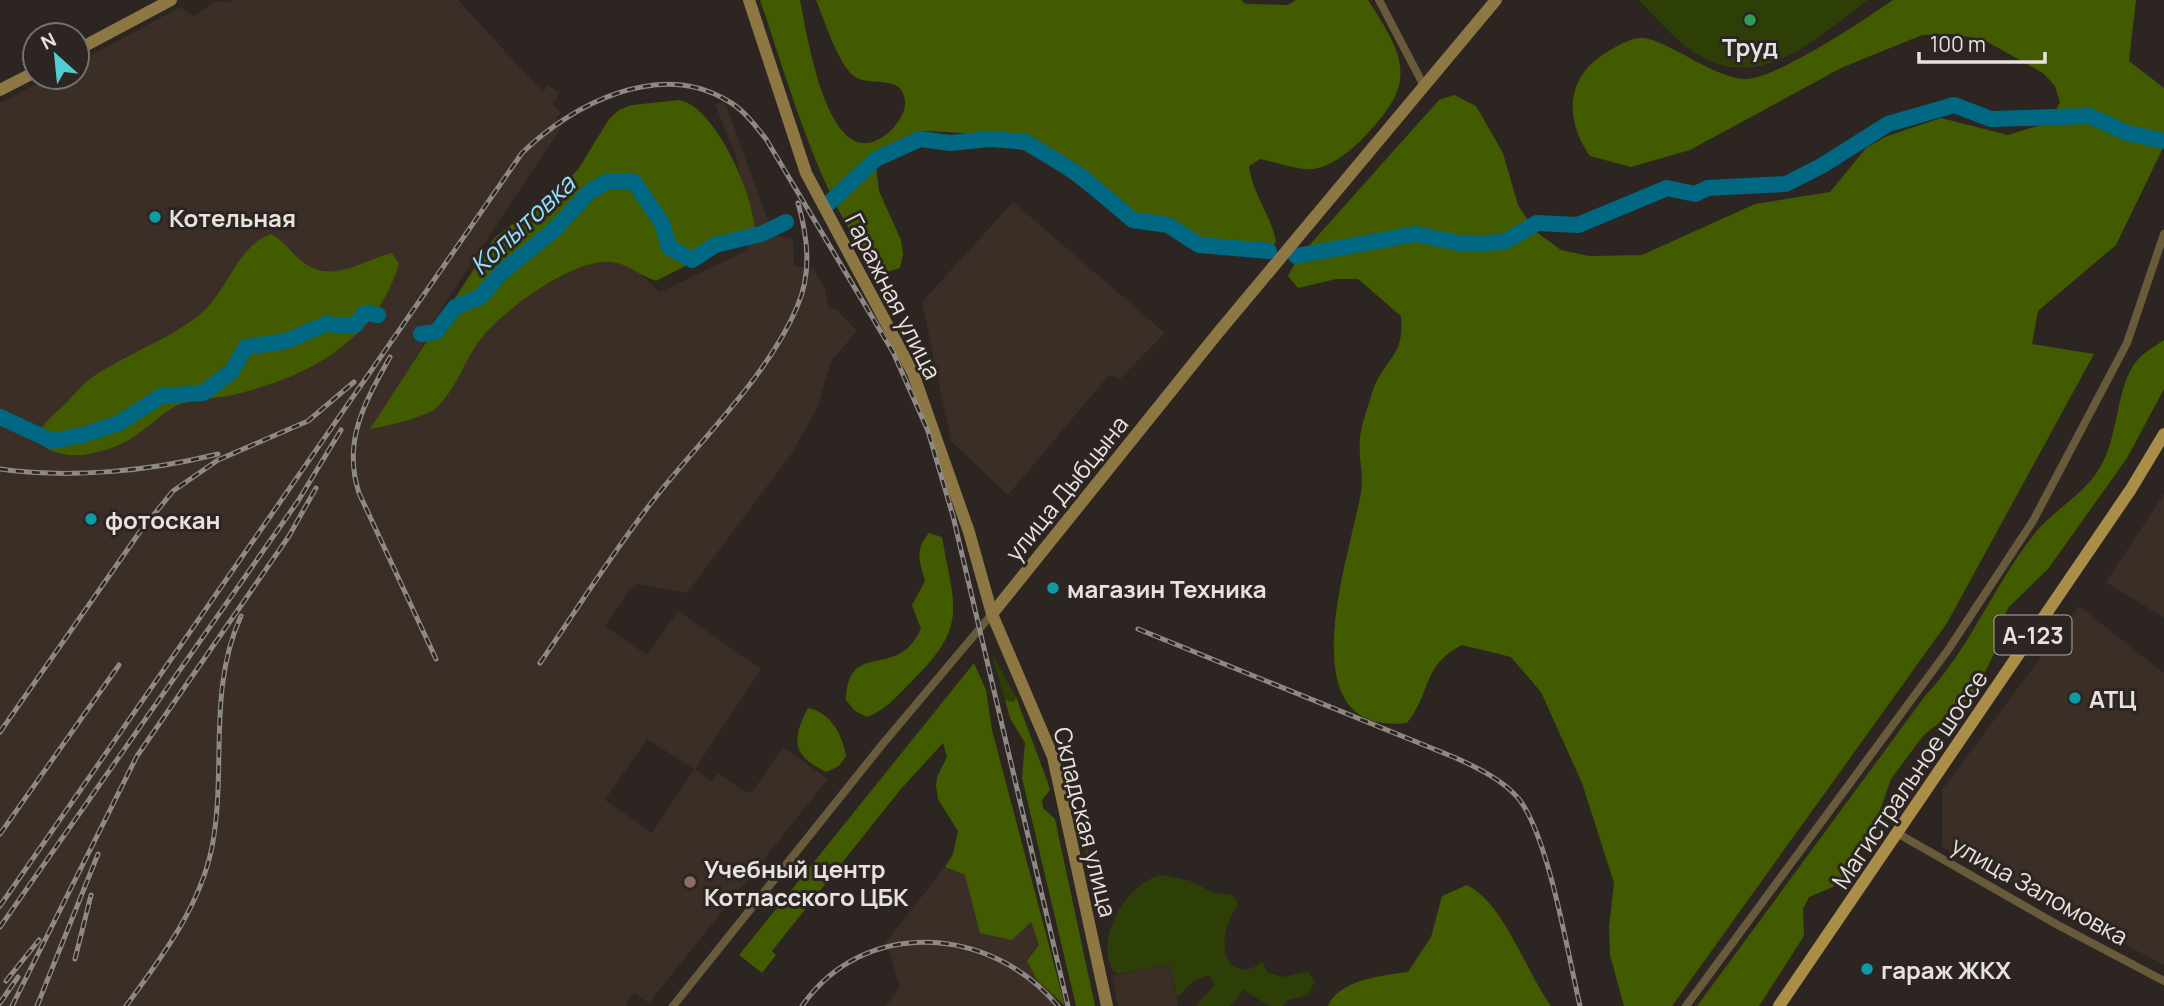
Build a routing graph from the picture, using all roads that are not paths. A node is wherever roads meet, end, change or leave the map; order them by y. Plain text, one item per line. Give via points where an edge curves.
1 (171, 0) edge
2 (749, 0) edge
3 (1380, 0) edge
4 (1496, 0) edge
5 (91, 43) edge
6 (21, 79) edge
7 (1423, 84) junction
8 (0, 90) edge
9 (2164, 234) edge
10 (2164, 434) edge
11 (992, 614) junction
12 (1897, 833) junction
13 (2164, 981) edge
14 (673, 1006) edge
15 (1107, 1006) edge
16 (1686, 1006) edge
17 (1779, 1006) edge

1 - 5 street
2 - 11 street, Гаражная улица via 806,173 926,405
3 - 7 street
4 - 7 street, улица Дыбцына
6 - 8 street
7 - 11 street, улица Дыбцына
9 - 16 street via 2127,343 2033,521 1948,650
10 - 12 main road, Магистральное шоссе / А-123
11 - 14 street, улица Дыбцына
11 - 15 street, Складская улица via 1053,757
12 - 13 street, улица Заломовка
12 - 17 main road, Магистральное шоссе / А-123

